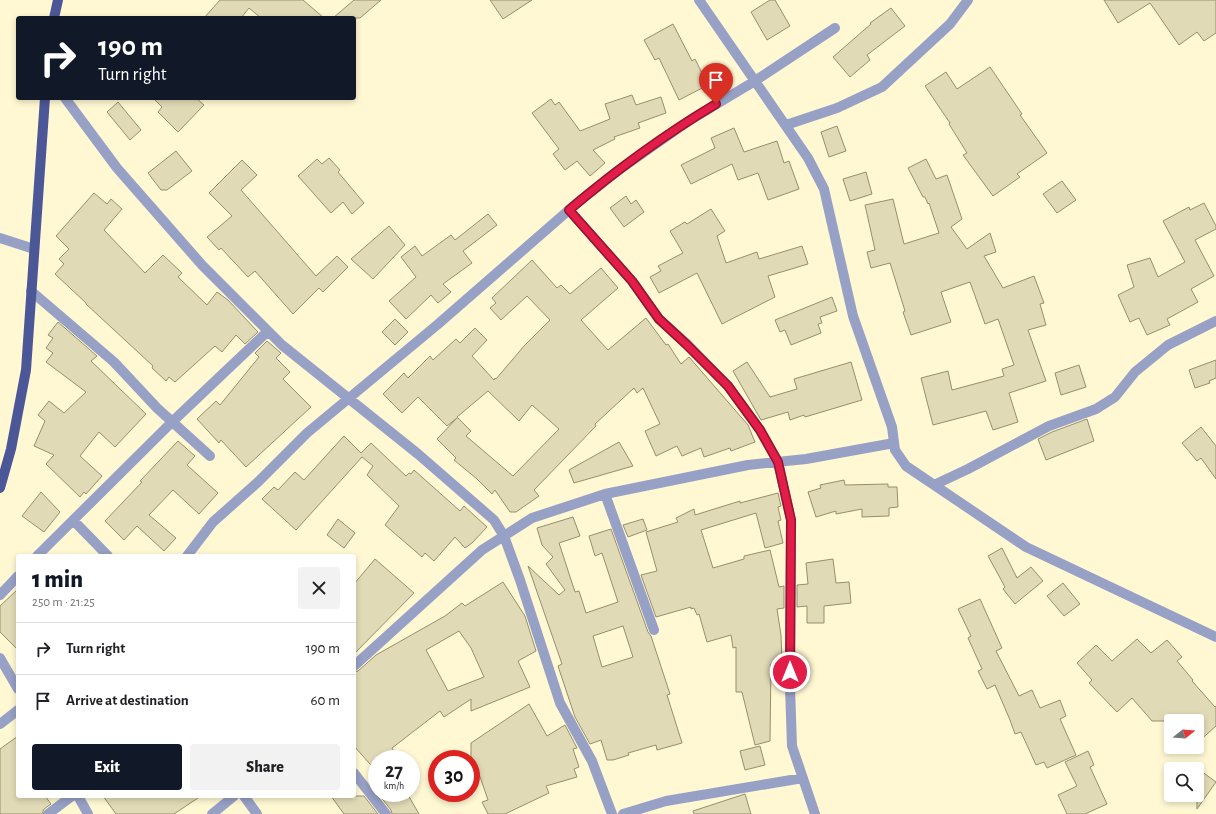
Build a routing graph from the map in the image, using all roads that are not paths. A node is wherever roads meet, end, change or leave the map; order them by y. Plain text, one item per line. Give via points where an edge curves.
1 (58, 0) edge
2 (699, 0) edge
3 (968, 0) edge
4 (54, 16) edge
5 (835, 28) dead end
6 (755, 81) junction
7 (45, 100) edge
8 (66, 100) edge
9 (786, 125) junction
10 (569, 210) junction
11 (0, 238) edge
12 (34, 249) junction
13 (31, 291) junction
14 (1216, 322) edge
15 (268, 331) junction
16 (348, 398) junction
17 (172, 422) junction
18 (894, 443) junction
19 (210, 456) dead end
20 (778, 462) junction
21 (934, 485) junction
22 (0, 488) edge
23 (605, 494) junction
24 (73, 520) junction
25 (504, 536) junction
26 (40, 554) edge
27 (106, 554) edge
28 (189, 554) edge
29 (16, 578) edge
30 (0, 595) edge
31 (654, 630) dead end
32 (1216, 637) edge
33 (0, 658) edge
34 (356, 664) edge
35 (16, 686) edge
36 (16, 712) edge
37 (0, 724) edge
38 (356, 776) edge
39 (803, 778) junction
40 (69, 798) edge
41 (79, 798) edge
42 (232, 798) edge
43 (245, 798) edge
44 (48, 814) edge
45 (88, 814) edge
46 (212, 814) edge
47 (256, 814) edge
48 (386, 814) edge
49 (612, 814) edge
50 (623, 814) edge
51 (815, 814) edge

1 - 4 main road
2 - 6 street
3 - 9 street via 950,24 882,87 838,108
5 - 6 street
6 - 9 street
6 - 10 street via 690,120 616,172
7 - 12 main road
8 - 15 street via 117,168 202,264
9 - 18 street via 824,188 853,316 892,427
10 - 16 street via 437,325
10 - 20 street via 632,281 659,319 728,386 760,430
11 - 12 street
12 - 13 main road
13 - 17 street via 114,362
13 - 22 main road via 26,370 11,449
14 - 21 street via 1168,345 1135,372 1115,397 1096,409 1049,426
15 - 16 street
15 - 17 street
16 - 25 street via 489,515
16 - 28 street via 213,522
17 - 19 street
17 - 24 street
18 - 20 street
18 - 21 street via 895,450 906,466
20 - 23 street via 748,465
20 - 39 street via 791,520 792,746
21 - 32 street via 1026,547
23 - 25 street via 532,518
23 - 31 street
24 - 26 street
24 - 27 street
25 - 34 street via 482,550
25 - 49 street via 560,703 592,761
29 - 30 street
33 - 35 street
36 - 37 street
38 - 48 street
39 - 50 street via 666,801
39 - 51 street
40 - 44 street
41 - 45 street
42 - 46 street
43 - 47 street

